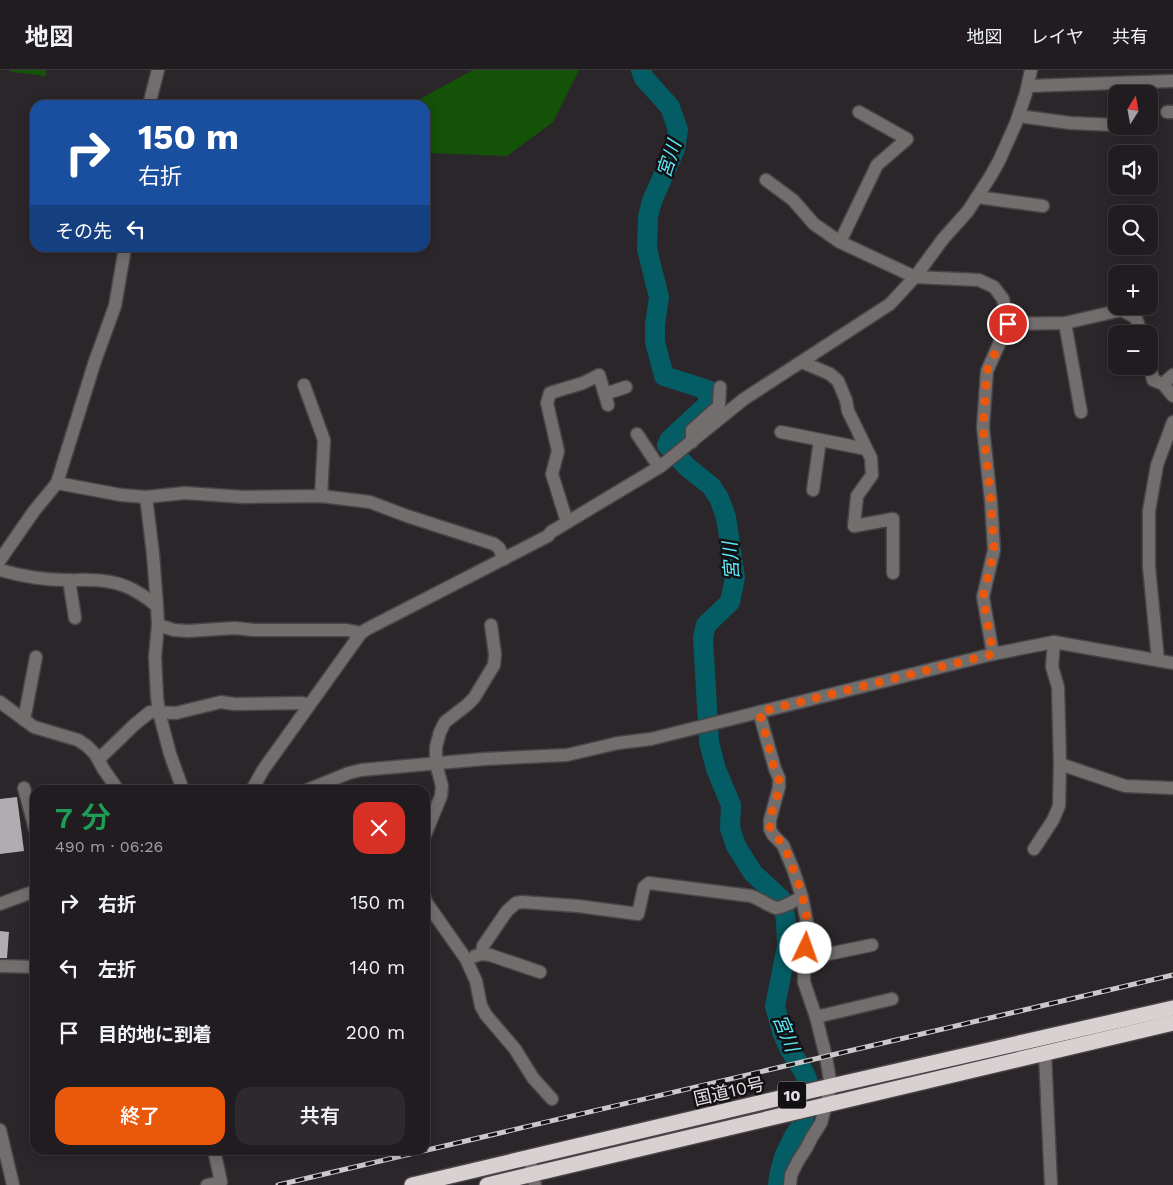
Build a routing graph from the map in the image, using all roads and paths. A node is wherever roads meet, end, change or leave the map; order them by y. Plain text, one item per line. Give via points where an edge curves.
1 (158, 70) edge
2 (1031, 70) edge
3 (1173, 81) edge
4 (1028, 86) junction
5 (150, 100) edge
6 (859, 112) dead end
7 (1018, 116) junction
8 (1108, 124) edge
9 (766, 180) dead end
10 (977, 197) junction
11 (1043, 206) dead end
12 (840, 242) junction
13 (124, 252) edge
14 (915, 278) junction
15 (1065, 323) junction
16 (1008, 324) junction
17 (1139, 325) edge
18 (802, 362) junction
19 (1152, 375) edge
20 (1168, 380) edge
21 (304, 385) dead end
22 (626, 387) dead end
23 (720, 387) dead end
24 (1173, 396) edge
25 (1081, 412) dead end
26 (1173, 422) edge
27 (781, 432) dead end
28 (637, 434) dead end
29 (820, 440) junction
30 (688, 445) junction
31 (866, 448) junction
32 (660, 467) junction
33 (58, 483) junction
34 (813, 490) dead end
35 (321, 496) junction
36 (146, 497) junction
37 (568, 522) junction
38 (504, 559) junction
39 (0, 560) edge
40 (0, 570) edge
41 (893, 572) dead end
42 (69, 580) junction
43 (157, 606) junction
44 (75, 618) dead end
45 (158, 625) junction
46 (491, 625) dead end
47 (361, 633) junction
48 (1054, 642) junction
49 (993, 654) junction
50 (36, 657) dead end
51 (1158, 660) junction
52 (1173, 663) edge
53 (0, 702) edge
54 (309, 705) junction
55 (159, 712) junction
56 (759, 712) junction
57 (24, 720) junction
58 (99, 760) junction
59 (436, 764) junction
60 (1060, 764) junction
61 (114, 785) edge
62 (180, 785) edge
63 (255, 785) edge
64 (320, 785) edge
65 (24, 788) dead end
66 (1173, 788) edge
67 (30, 810) edge
68 (430, 823) edge
69 (1034, 849) dead end
70 (30, 893) edge
71 (802, 897) junction
72 (0, 904) edge
73 (430, 908) edge
74 (872, 945) dead end
75 (482, 954) junction
76 (466, 959) junction
77 (804, 959) junction
78 (0, 966) edge
79 (30, 967) edge
80 (540, 972) dead end
81 (892, 999) dead end
82 (1173, 1008) edge
83 (816, 1017) junction
84 (1173, 1023) edge
85 (1045, 1053) junction
86 (831, 1086) junction
87 (552, 1099) dead end
88 (826, 1104) junction
89 (0, 1130) edge
90 (215, 1155) edge
91 (529, 1157) junction
92 (534, 1180) edge
93 (13, 1185) edge
94 (207, 1185) edge
95 (412, 1185) edge
96 (486, 1185) edge
97 (790, 1185) edge
98 (1051, 1185) edge

1 - 5 street
2 - 4 street
3 - 4 street
4 - 7 street
6 - 12 street via 907,139 877,165
7 - 8 street
7 - 10 street via 999,161
9 - 12 street via 793,200 814,224
10 - 11 street
10 - 14 street
12 - 14 street
13 - 33 street via 115,306
14 - 16 street via 978,280 994,287 1003,299
14 - 18 street via 890,304
15 - 16 street
15 - 17 street via 1122,310 1136,318
15 - 25 street
16 - 49 street via 987,371 983,427 994,550 983,597
18 - 30 street via 744,399
18 - 31 street via 830,374 838,382
19 - 20 street via 1153,380
20 - 24 street
21 - 35 street via 324,440
22 - 37 street via 606,400 599,375 550,393 547,403 558,451 552,474
23 - 30 street via 719,406 692,430
26 - 51 street via 1157,465 1149,511 1149,567
27 - 29 street
28 - 32 street
29 - 31 street
29 - 34 street
30 - 32 street
31 - 41 street via 871,458 872,475 857,496 854,526 893,519
32 - 37 street
33 - 36 street
33 - 39 street
35 - 36 street via 244,498 185,493
35 - 38 street via 370,502 494,544 500,548
36 - 43 street
37 - 38 street
38 - 47 street
40 - 42 street
42 - 43 street via 87,579 130,587
42 - 44 street
43 - 45 street
45 - 47 street via 188,631 235,628
45 - 55 street via 155,657
46 - 59 street via 494,665 474,698 445,722 436,746
47 - 54 street
48 - 49 street
48 - 51 street
48 - 60 street via 1052,667 1058,687
49 - 56 street
50 - 57 street
51 - 52 street
53 - 57 street
54 - 55 street via 221,702 176,713
54 - 63 street
55 - 58 street via 146,715
55 - 62 street
56 - 59 street via 651,739 567,755
56 - 71 street via 779,778 770,829 783,845
57 - 58 street via 41,730 78,740
58 - 61 street
59 - 64 street via 361,770
59 - 68 street via 442,786 441,796
60 - 66 street via 1125,786
60 - 69 street via 1059,806
65 - 67 street
70 - 72 street
71 - 75 street via 778,908 751,896 649,883 644,887 638,914 522,902 507,911 483,946
71 - 77 street via 808,928
73 - 76 street
74 - 77 street
75 - 76 street
75 - 80 street
76 - 87 street via 486,1015
77 - 83 street via 804,982
78 - 79 street
81 - 83 street
82 - 86 highway, 国道10号 / 10
83 - 86 street
84 - 85 highway, 国道10号 / 10
85 - 88 highway, 国道10号 / 10
85 - 98 street
86 - 88 street
86 - 91 highway, 国道10号 / 10
88 - 92 highway, 国道10号 / 10
88 - 97 street via 821,1123 798,1160
89 - 93 street
90 - 94 street via 221,1182
91 - 92 street
91 - 95 highway, 国道10号 / 10
92 - 96 highway, 国道10号 / 10

